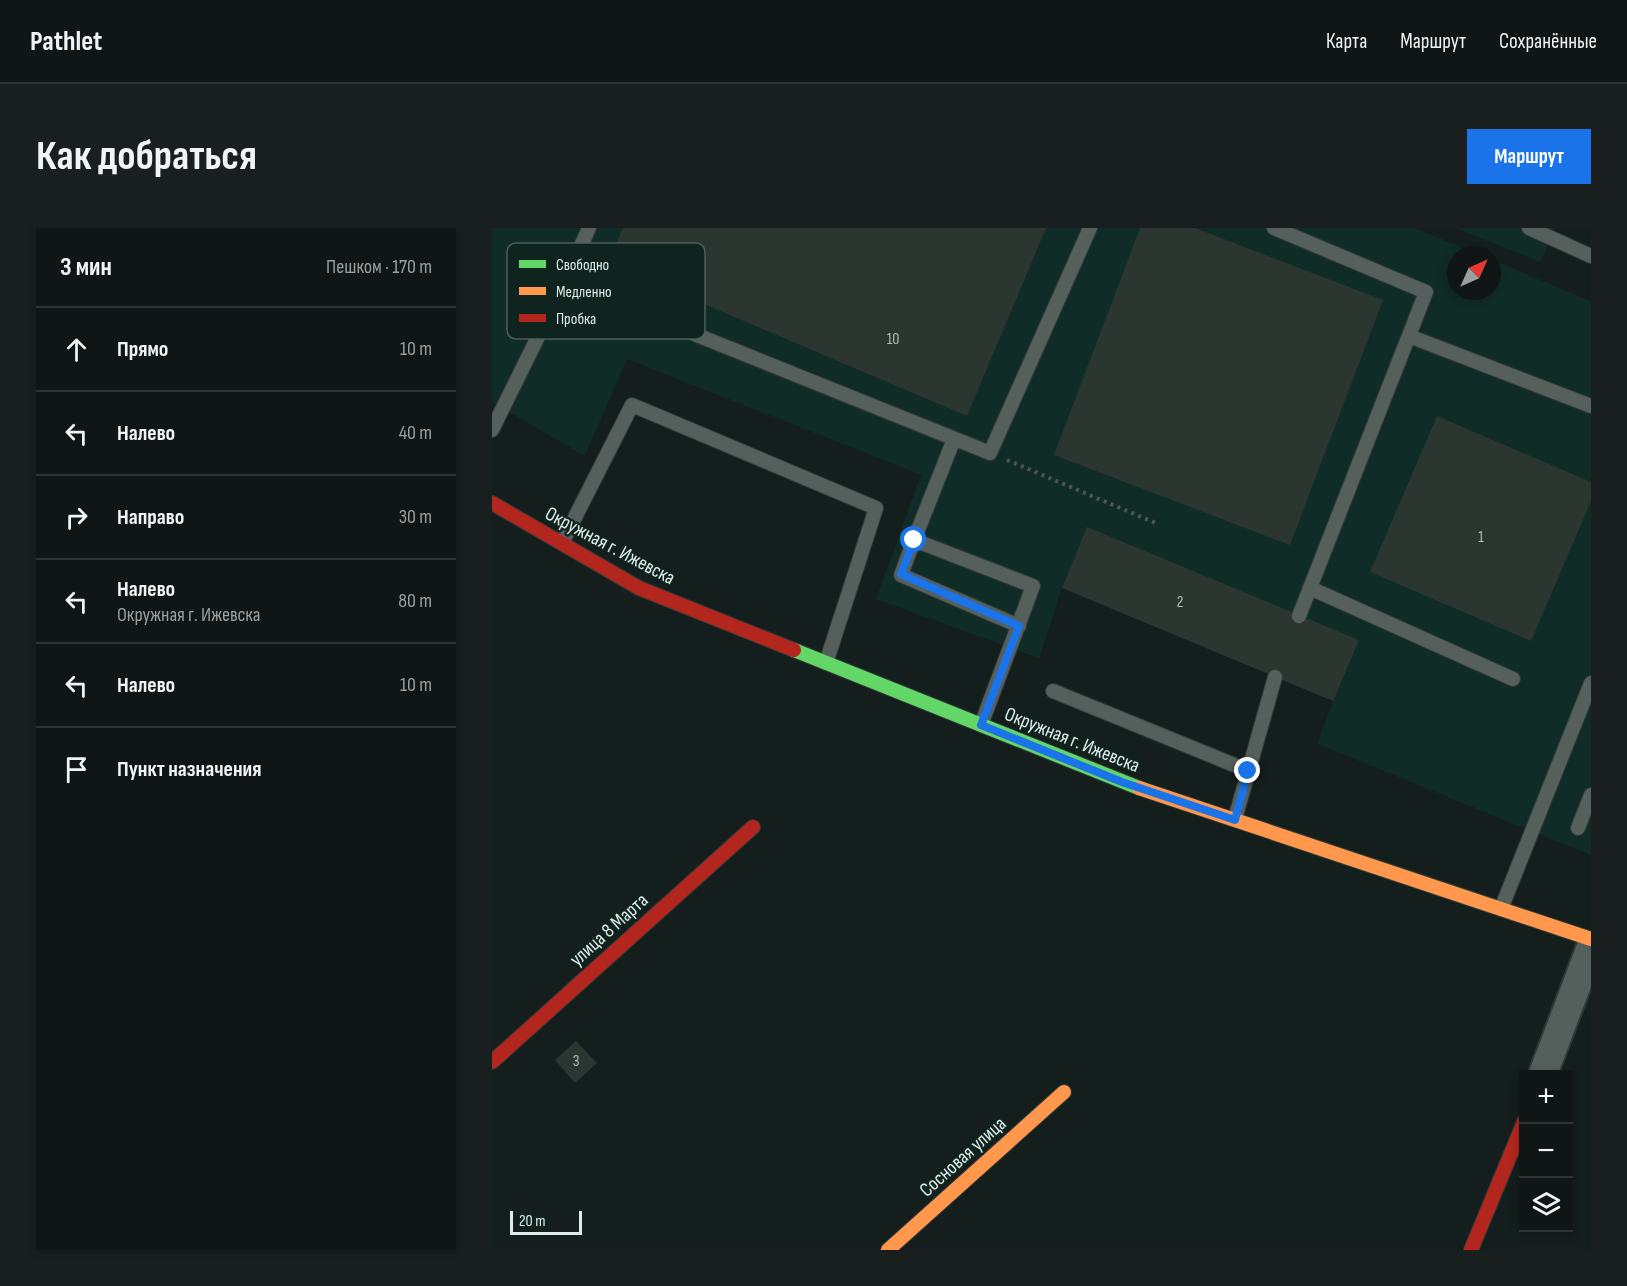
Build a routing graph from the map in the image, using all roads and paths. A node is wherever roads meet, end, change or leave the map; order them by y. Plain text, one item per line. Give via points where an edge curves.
1 (589, 228) edge
2 (1090, 228) edge
3 (1274, 228) edge
4 (1529, 228) edge
5 (582, 243) edge
6 (1591, 256) edge
7 (1409, 336) junction
8 (537, 339) edge
9 (705, 339) edge
10 (1591, 406) edge
11 (492, 430) edge
12 (954, 439) junction
13 (990, 453) junction
14 (492, 502) edge
15 (1158, 524) dead end
16 (914, 540) junction
17 (562, 543) junction
18 (1310, 588) junction
19 (1299, 615) dead end
20 (1019, 626) junction
21 (826, 663) junction
22 (1275, 677) dead end
23 (1513, 679) dead end
24 (1591, 683) edge
25 (1053, 691) dead end
26 (981, 725) junction
27 (1248, 771) junction
28 (1591, 795) edge
29 (1235, 820) junction
30 (753, 827) dead end
31 (1578, 828) dead end
32 (1500, 909) junction
33 (1591, 939) edge
34 (1591, 947) edge
35 (492, 1062) edge
36 (1545, 1070) edge
37 (1064, 1092) dead end
38 (1523, 1124) edge
39 (888, 1250) edge
40 (1471, 1250) edge

1 - 5 lane
2 - 13 lane
3 - 7 lane via 1426,292
4 - 6 lane
7 - 10 lane
7 - 18 lane
8 - 11 lane
9 - 12 lane
12 - 13 lane
12 - 16 lane
13 - 15 path
14 - 17 main road, Окружная г. Ижевска
16 - 20 lane via 901,574
16 - 20 lane via 1033,586
17 - 21 main road, Окружная г. Ижевска via 639,588
17 - 21 lane via 632,405 876,508
18 - 19 lane
18 - 23 lane
20 - 26 lane
21 - 26 main road, Окружная г. Ижевска
22 - 27 lane
24 - 32 lane
25 - 27 lane
26 - 29 main road, Окружная г. Ижевска via 1122,782
27 - 29 lane
28 - 31 lane
29 - 32 main road, Окружная г. Ижевска
30 - 35 main road, улица 8 Марта
32 - 33 main road, Окружная г. Ижевска
34 - 36 street
37 - 39 main road, Сосновая улица
38 - 40 main road

